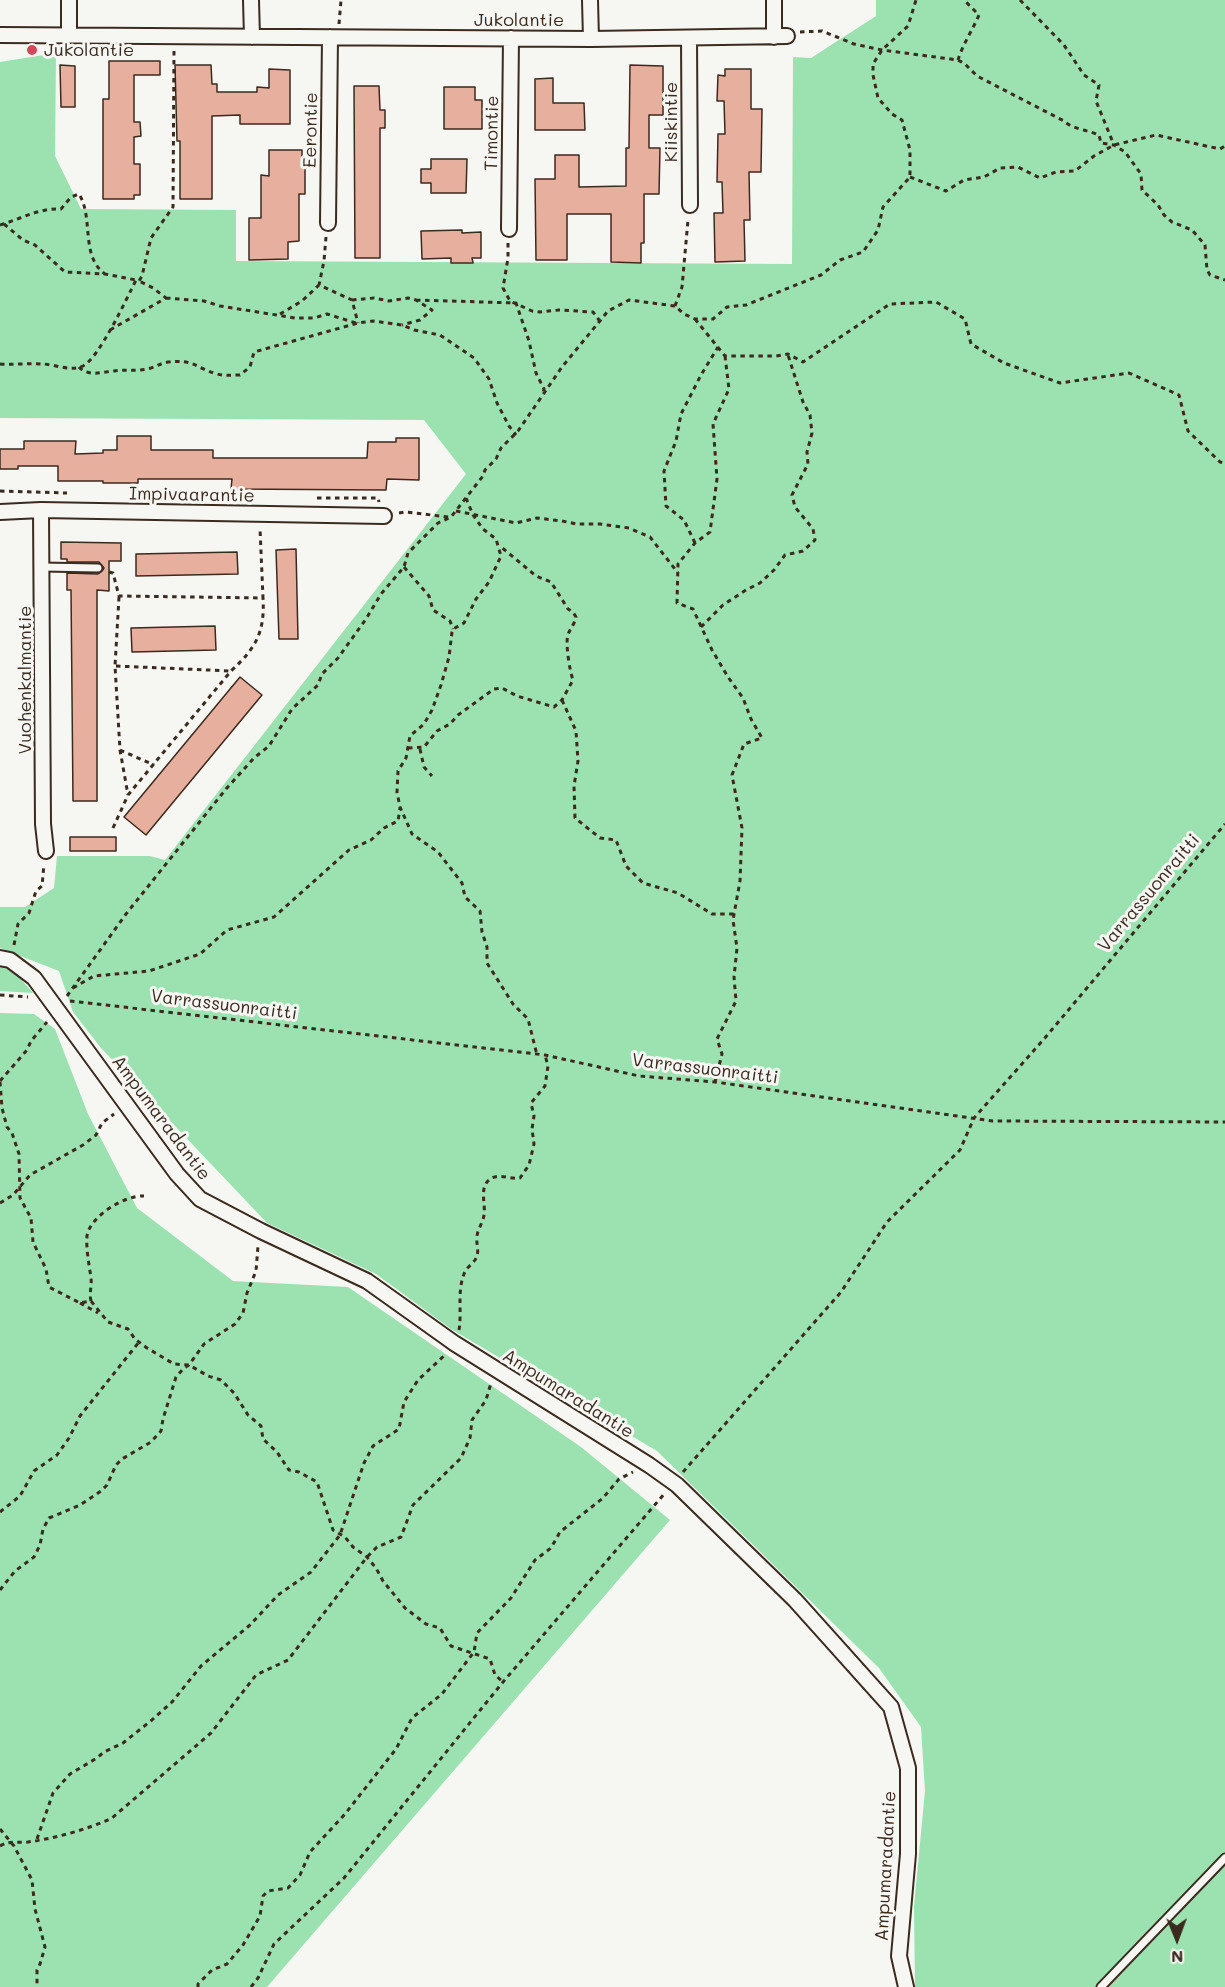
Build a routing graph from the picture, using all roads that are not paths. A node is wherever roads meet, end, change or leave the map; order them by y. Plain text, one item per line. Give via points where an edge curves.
1 (69, 0) edge
2 (251, 0) edge
3 (590, 0) edge
4 (774, 0) edge
5 (0, 35) edge
6 (69, 35) junction
7 (252, 37) junction
8 (330, 37) junction
9 (511, 38) junction
10 (688, 38) junction
11 (591, 39) junction
12 (690, 205) road end
13 (328, 223) road end
14 (509, 229) road end
15 (41, 510) junction
16 (0, 512) edge
17 (384, 516) road end
18 (42, 567) junction
19 (98, 568) road end
20 (46, 851) road end
21 (5, 959) edge
22 (1225, 1858) edge
23 (906, 1987) edge
24 (1101, 1987) edge

1 - 6 street
2 - 7 street
3 - 11 street
4 - 10 street, Jukolantie via 778,34
5 - 6 street, Jukolantie
6 - 7 street, Jukolantie
7 - 8 street, Jukolantie
8 - 9 street, Jukolantie
8 - 13 street, Eerontie
9 - 11 street, Jukolantie
9 - 14 street, Timontie
10 - 11 street, Jukolantie
10 - 12 street, Kiiskintie
15 - 16 street, Impivaarantie
15 - 17 street, Impivaarantie
15 - 18 street, Vuohenkalmantie
18 - 19 lane
18 - 20 street, Vuohenkalmantie
21 - 23 street, Ampumaradantie via 34,978 57,1003 177,1174 200,1199 368,1281 494,1370 674,1482 795,1600 891,1707 908,1768 908,1854 899,1956
22 - 24 lane

